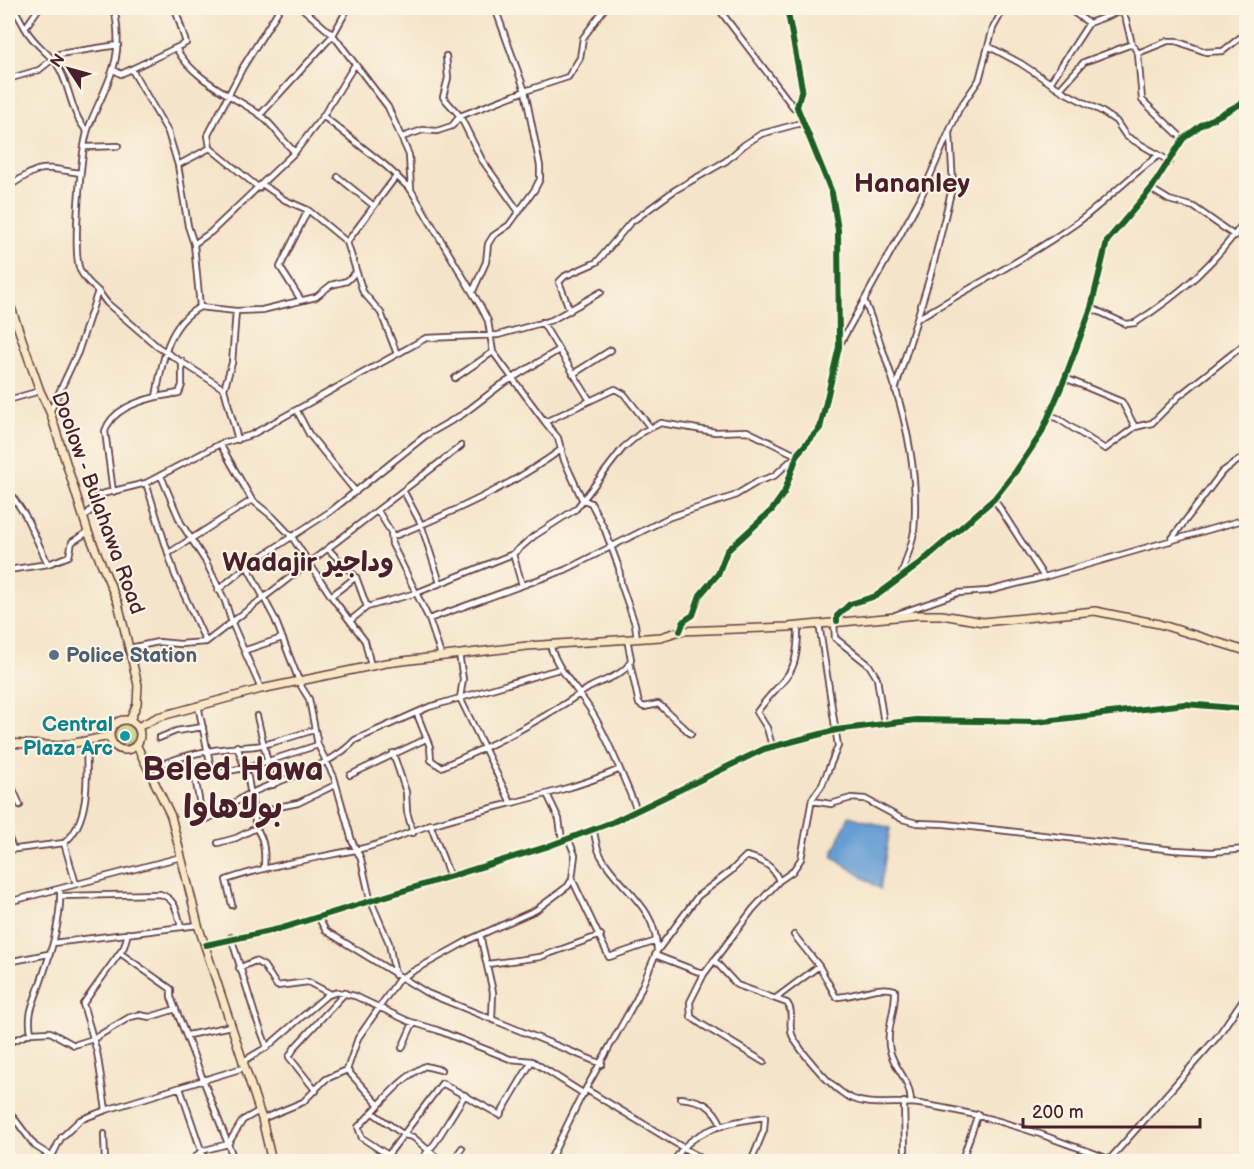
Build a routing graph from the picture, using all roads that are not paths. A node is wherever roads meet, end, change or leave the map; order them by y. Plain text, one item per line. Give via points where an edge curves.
1 (14, 8) edge
2 (39, 8) edge
3 (114, 8) edge
4 (175, 8) edge
5 (279, 8) edge
6 (302, 8) edge
7 (348, 8) edge
8 (495, 8) edge
9 (605, 8) edge
10 (718, 8) edge
11 (787, 8) edge
12 (1004, 8) edge
13 (1067, 8) edge
14 (1129, 8) edge
15 (1121, 10) edge
16 (1089, 23) junction
17 (25, 28) junction
18 (1246, 33) edge
19 (333, 36) junction
20 (1132, 44) junction
21 (118, 45) junction
22 (988, 46) junction
23 (176, 48) junction
24 (1138, 54) junction
25 (446, 56) dead end
26 (50, 59) junction
27 (354, 66) junction
28 (114, 70) junction
29 (132, 70) junction
30 (8, 79) edge
31 (1050, 82) junction
32 (1060, 89) junction
33 (525, 92) junction
34 (228, 96) junction
35 (1246, 100) edge
36 (797, 107) junction
37 (260, 115) junction
38 (323, 116) junction
39 (460, 116) junction
40 (801, 123) junction
41 (87, 131) junction
42 (949, 131) junction
43 (402, 138) junction
44 (1183, 139) junction
45 (118, 146) dead end
46 (85, 147) junction
47 (210, 148) junction
48 (295, 152) junction
49 (1160, 155) junction
50 (1170, 162) junction
51 (178, 165) junction
52 (80, 173) junction
53 (397, 175) junction
54 (338, 177) dead end
55 (260, 186) junction
56 (8, 187) edge
57 (1151, 189) junction
58 (411, 190) junction
59 (374, 206) junction
60 (308, 210) junction
61 (519, 212) junction
62 (1246, 219) edge
63 (1235, 236) junction
64 (347, 242) junction
65 (194, 244) junction
66 (356, 272) junction
67 (98, 291) junction
68 (473, 291) junction
69 (601, 292) dead end
70 (8, 299) edge
71 (301, 300) junction
72 (865, 302) junction
73 (200, 307) junction
74 (1091, 308) junction
75 (236, 311) junction
76 (570, 311) junction
77 (10, 316) edge
78 (917, 319) junction
79 (542, 322) junction
80 (490, 336) junction
81 (1246, 343) edge
82 (839, 347) junction
83 (611, 350) dead end
84 (166, 351) junction
85 (557, 351) junction
86 (494, 352) junction
87 (397, 354) junction
88 (182, 361) junction
89 (573, 374) junction
90 (454, 378) dead end
91 (513, 378) junction
92 (1065, 378) junction
93 (224, 389) junction
94 (895, 390) junction
95 (40, 391) junction
96 (156, 397) junction
97 (589, 399) junction
98 (8, 400) edge
99 (50, 411) junction
100 (297, 411) junction
101 (1049, 416) junction
102 (545, 422) junction
103 (650, 427) junction
104 (1135, 427) junction
105 (238, 440) junction
106 (220, 444) junction
107 (461, 446) dead end
108 (562, 449) junction
109 (797, 454) junction
110 (1246, 455) edge
111 (162, 476) junction
112 (146, 483) junction
113 (8, 490) edge
114 (113, 492) junction
115 (356, 492) junction
116 (404, 492) junction
117 (582, 498) junction
118 (994, 499) junction
119 (252, 500) junction
120 (378, 511) junction
121 (85, 517) junction
122 (1246, 519) edge
123 (421, 524) junction
124 (88, 532) junction
125 (291, 537) junction
126 (392, 537) junction
127 (190, 539) junction
128 (1170, 541) junction
129 (612, 548) junction
130 (328, 549) junction
131 (169, 553) junction
132 (513, 554) junction
133 (309, 561) junction
134 (48, 564) junction
135 (247, 566) junction
136 (8, 570) edge
137 (901, 576) junction
138 (356, 577) junction
139 (1044, 577) junction
140 (440, 583) junction
141 (522, 585) junction
142 (218, 590) junction
143 (417, 593) junction
144 (331, 596) junction
145 (263, 597) junction
146 (367, 607) junction
147 (886, 618) junction
148 (429, 619) junction
149 (351, 620) junction
150 (835, 621) junction
151 (232, 623) junction
152 (819, 624) junction
153 (798, 626) junction
154 (680, 631) junction
155 (282, 638) junction
156 (627, 639) junction
157 (637, 639) junction
158 (206, 642) junction
159 (550, 645) junction
160 (130, 648) junction
161 (246, 650) junction
162 (1246, 651) edge
163 (459, 653) junction
164 (441, 655) junction
165 (630, 663) junction
166 (371, 666) junction
167 (559, 669) junction
168 (300, 682) junction
169 (261, 689) junction
170 (579, 696) junction
171 (460, 698) junction
172 (198, 705) junction
173 (1246, 709) edge
174 (417, 714) junction
175 (257, 716) dead end
176 (130, 720) junction
177 (884, 724) junction
178 (138, 727) junction
179 (203, 727) junction
180 (314, 730) junction
181 (836, 730) junction
182 (691, 735) dead end
183 (110, 736) junction
184 (159, 738) dead end
185 (426, 739) junction
186 (87, 742) junction
187 (262, 743) junction
188 (8, 744) edge
189 (318, 745) junction
190 (136, 746) junction
191 (237, 746) junction
192 (772, 746) junction
193 (484, 748) junction
194 (208, 752) junction
195 (8, 753) edge
196 (393, 753) junction
197 (325, 760) junction
198 (267, 762) junction
199 (244, 768) junction
200 (149, 770) junction
201 (618, 770) junction
202 (210, 774) junction
203 (350, 775) dead end
204 (8, 778) edge
205 (273, 785) junction
206 (336, 785) junction
207 (250, 794) junction
208 (547, 794) junction
209 (812, 801) junction
210 (511, 803) junction
211 (20, 805) dead end
212 (637, 810) junction
213 (254, 817) junction
214 (430, 824) junction
215 (255, 828) junction
216 (593, 829) junction
217 (413, 833) junction
218 (8, 836) edge
219 (568, 838) junction
220 (562, 840) junction
221 (64, 843) junction
222 (218, 843) dead end
223 (1246, 849) edge
224 (10, 850) edge
225 (358, 850) junction
226 (181, 857) junction
227 (264, 869) junction
228 (450, 877) junction
229 (572, 879) junction
230 (779, 881) junction
231 (76, 884) junction
232 (60, 889) junction
233 (61, 896) junction
234 (370, 899) junction
235 (8, 902) edge
236 (232, 905) dead end
237 (318, 917) junction
238 (198, 925) junction
239 (182, 927) junction
240 (129, 933) junction
241 (480, 935) junction
242 (601, 935) junction
243 (794, 935) dead end
244 (231, 937) junction
245 (656, 940) junction
246 (53, 943) junction
247 (206, 945) junction
248 (120, 953) junction
249 (656, 953) junction
250 (48, 954) junction
251 (714, 960) junction
252 (8, 962) edge
253 (488, 964) junction
254 (819, 966) junction
255 (240, 969) junction
256 (704, 974) junction
257 (397, 977) junction
258 (345, 993) junction
259 (331, 994) junction
260 (1246, 995) edge
261 (776, 998) junction
262 (380, 1008) junction
263 (176, 1009) junction
264 (492, 1019) junction
265 (413, 1023) junction
266 (231, 1026) junction
267 (31, 1033) junction
268 (188, 1035) junction
269 (93, 1039) junction
270 (8, 1043) edge
271 (267, 1047) junction
272 (402, 1048) dead end
273 (532, 1060) junction
274 (764, 1062) dead end
275 (602, 1064) junction
276 (242, 1065) junction
277 (347, 1070) junction
278 (441, 1070) dead end
279 (203, 1081) junction
280 (180, 1088) junction
281 (316, 1091) junction
282 (585, 1092) junction
283 (465, 1095) junction
284 (680, 1098) dead end
285 (904, 1102) junction
286 (911, 1103) junction
287 (380, 1106) junction
288 (8, 1110) edge
289 (106, 1110) junction
290 (374, 1113) junction
291 (978, 1114) junction
292 (260, 1115) junction
293 (722, 1126) junction
294 (104, 1134) dead end
295 (404, 1135) junction
296 (228, 1144) junction
297 (682, 1146) junction
298 (462, 1148) dead end
299 (905, 1150) dead end
300 (201, 1151) junction
301 (427, 1151) junction
302 (50, 1159) edge
303 (272, 1160) edge
304 (1111, 1160) edge
305 (60, 1161) edge
306 (105, 1161) edge
307 (191, 1161) edge
308 (206, 1161) edge
309 (235, 1161) edge
310 (260, 1161) edge
311 (419, 1161) edge
312 (442, 1161) edge
313 (452, 1161) edge
314 (549, 1161) edge
315 (674, 1161) edge
316 (708, 1161) edge
317 (751, 1161) edge
318 (965, 1161) edge

1 - 17 street
2 - 17 street
3 - 21 street
4 - 23 street via 186,43
5 - 34 street
6 - 19 street
7 - 19 street
8 - 33 street
9 - 33 street via 583,38 580,58 568,77
10 - 36 street via 749,52
11 - 36 street via 802,88
12 - 22 street
13 - 16 street
14 - 15 street
15 - 16 street
15 - 20 street
16 - 31 street
17 - 26 street
18 - 24 street via 1223,51 1206,52 1168,41
19 - 27 street
19 - 37 street
20 - 24 street
20 - 32 street via 1084,62
21 - 26 street via 66,52
21 - 28 street
22 - 31 street
22 - 42 street via 979,80
23 - 29 street
23 - 34 street via 183,61
24 - 44 street via 1142,100
25 - 39 street via 448,78 442,93
26 - 30 street via 39,70
26 - 41 street via 55,62 77,120
27 - 38 street
27 - 43 street via 388,107
28 - 29 street via 121,74
28 - 41 street
29 - 51 street via 168,132
31 - 32 street
32 - 49 street via 1116,121 1126,136
33 - 39 street
33 - 61 street via 540,172 535,189
34 - 37 street
34 - 47 street via 208,135
35 - 44 street
36 - 40 street
37 - 48 street
38 - 48 street
38 - 53 street
39 - 43 street via 452,126
39 - 61 street
40 - 76 street via 761,134 630,223 597,262 559,282
40 - 82 street via 832,193 838,230
41 - 46 street
42 - 72 street via 920,199
42 - 78 street via 953,183
43 - 58 street via 409,155
44 - 50 street
45 - 46 street
46 - 52 street
47 - 51 street
47 - 55 street
48 - 55 street
49 - 50 street
49 - 78 street via 1052,239
50 - 57 street
51 - 65 street
52 - 56 street via 40,168
52 - 67 street via 76,256 80,270
53 - 58 street
53 - 59 street
54 - 59 street
55 - 60 street
55 - 65 street
57 - 63 street via 1169,200 1194,207
57 - 74 street via 1107,241
58 - 68 street
59 - 64 street
60 - 64 street
60 - 71 street via 280,267
61 - 68 street via 488,244 486,262
62 - 63 street
63 - 74 street via 1199,277 1135,323 1126,324
64 - 66 street
65 - 73 street
66 - 71 street via 316,297
66 - 87 street via 363,292 377,305 389,327
67 - 84 street via 107,303
67 - 99 street via 78,352
68 - 80 street via 488,321
69 - 76 street
70 - 77 main road, Doolow - Bulahawa Road
71 - 75 street via 262,310
72 - 82 street
72 - 94 street
73 - 75 street
73 - 84 street via 185,315
74 - 92 street
75 - 93 street via 232,363
76 - 79 street
77 - 95 main road, Doolow - Bulahawa Road
78 - 94 street
79 - 80 street
79 - 85 street
80 - 86 street
80 - 87 street via 426,338
81 - 104 street via 1179,396 1152,423
82 - 109 street via 820,428
83 - 89 street
84 - 88 street
84 - 96 street
85 - 89 street
85 - 91 street
86 - 90 street
86 - 91 street
87 - 100 street
88 - 93 street
88 - 96 street via 179,393
89 - 97 street
91 - 102 street
91 - 115 street via 425,436
92 - 101 street
92 - 104 street via 1122,402
93 - 105 street
94 - 137 street via 912,454 914,532
95 - 98 street
95 - 99 main road, Doolow - Bulahawa Road
96 - 114 street via 126,409 108,422 105,431
97 - 102 street
97 - 103 street via 605,391 619,390
99 - 121 main road, Doolow - Bulahawa Road
100 - 105 street
100 - 115 street via 309,434
101 - 104 street via 1105,449
101 - 118 street via 1032,449
102 - 108 street via 554,429
103 - 109 street via 661,423 716,432 747,431
103 - 117 street via 623,448
105 - 106 street
106 - 111 street
106 - 119 street
107 - 116 street
108 - 117 street
108 - 123 street via 488,494
109 - 129 street via 774,476 739,494 670,517
109 - 154 street via 775,507 727,551 718,574 700,595 693,615 684,621
110 - 128 street via 1222,472
111 - 112 street
111 - 127 street
112 - 114 street
112 - 131 street
113 - 134 street via 25,515
114 - 121 street via 98,495
115 - 125 street
116 - 120 street
116 - 123 street
117 - 129 street via 591,502
117 - 132 street via 573,512
118 - 137 street
118 - 139 street
119 - 125 street
119 - 127 street
120 - 126 street
120 - 130 street
121 - 124 main road, Doolow - Bulahawa Road
122 - 128 street
123 - 126 street
123 - 140 street
124 - 134 street via 72,542 69,556
124 - 160 main road, Doolow - Bulahawa Road via 110,579
125 - 133 street
125 - 135 street
126 - 143 street
127 - 131 street
127 - 142 street
128 - 139 street
129 - 141 street
129 - 157 street
130 - 133 street
130 - 138 street
131 - 158 street
132 - 140 street
132 - 141 street
133 - 144 street
133 - 145 street
134 - 136 street
135 - 142 street
135 - 145 street
137 - 150 street via 876,596 850,604
138 - 144 street
138 - 146 street
139 - 147 street via 988,591 958,593
140 - 143 street
141 - 148 street
142 - 151 street
143 - 146 street
143 - 148 street
144 - 149 street
145 - 151 street
145 - 155 street
146 - 149 street
147 - 150 main road
147 - 162 main road via 942,615 983,622 1095,611 1159,624
148 - 164 street
149 - 166 street via 365,641
150 - 152 main road
150 - 177 street via 835,638 869,665 877,678
151 - 158 street
151 - 161 street
152 - 153 main road
152 - 181 street
153 - 154 main road
153 - 192 street via 797,659 792,672 757,712
154 - 157 main road
155 - 161 street
155 - 168 street
156 - 157 main road
156 - 159 main road
156 - 165 street
158 - 160 street via 158,642
159 - 163 main road
159 - 167 street
160 - 176 main road, Doolow - Bulahawa Road via 138,692
161 - 169 street
163 - 164 main road
163 - 171 street via 463,679
164 - 166 main road
165 - 170 street
165 - 182 street via 639,704 662,706
166 - 168 main road
167 - 170 street
167 - 171 street
168 - 169 main road
168 - 180 street via 309,699
169 - 172 main road
170 - 193 street
170 - 201 street via 596,719
171 - 174 street
171 - 193 street
172 - 178 main road
172 - 179 street
173 - 177 street via 1185,704 1036,722 942,719
174 - 185 street
174 - 197 street via 355,740
175 - 187 street
176 - 178 main road
176 - 183 main road via 115,724
177 - 181 street
178 - 190 main road via 141,737
179 - 184 street
179 - 194 street
180 - 187 street
180 - 189 street
181 - 192 street
181 - 209 street via 838,746
183 - 186 main road
183 - 190 main road via 119,749
185 - 193 street via 433,764 441,767
185 - 196 street
186 - 188 main road via 52,747
186 - 221 street via 81,816 76,830
187 - 191 street
187 - 198 street
188 - 195 street
189 - 197 street
189 - 198 street
190 - 200 main road
191 - 194 street
191 - 199 street
192 - 212 street
193 - 210 street
194 - 200 street
194 - 202 street
196 - 203 street
196 - 217 street via 406,792
197 - 205 street
197 - 206 street
198 - 199 street
198 - 205 street
199 - 202 street
199 - 207 street
200 - 226 main road via 171,816
201 - 208 street
201 - 212 street
202 - 207 street via 195,777 207,819
204 - 211 street
205 - 207 street
206 - 213 street
206 - 225 street
207 - 213 street
208 - 210 street
208 - 220 street via 559,819
209 - 223 street via 831,804 851,798 865,799 917,823 1174,850
209 - 230 street via 801,859
210 - 214 street
212 - 216 street
213 - 215 street
214 - 217 street
214 - 228 street
215 - 222 street
215 - 227 street via 265,852
216 - 219 street
216 - 245 street via 599,853 639,900
217 - 225 street
218 - 224 street
219 - 220 street
219 - 229 street via 575,855
220 - 228 street
221 - 224 street
221 - 231 street
225 - 227 street
225 - 234 street
226 - 231 street
226 - 238 main road
227 - 236 street via 226,880
228 - 234 street
229 - 241 street via 564,890 541,906
229 - 242 street
230 - 249 street via 765,863 746,856 698,896
230 - 251 street
231 - 232 street
232 - 233 street
232 - 235 street
233 - 239 street via 160,894 174,904
233 - 246 street
234 - 237 street
234 - 257 street via 389,943
237 - 244 street
237 - 257 street via 326,931 375,959
238 - 239 street
238 - 247 main road
239 - 240 street
240 - 246 street
240 - 248 street
241 - 253 street
241 - 257 street
242 - 245 street via 609,957
242 - 253 street via 540,957
243 - 254 street
244 - 247 street
244 - 255 street
245 - 249 street
246 - 250 street
247 - 266 main road
248 - 263 street via 171,989
248 - 269 street via 83,1004
249 - 256 street
249 - 275 street
250 - 252 street
250 - 267 street via 30,1007
251 - 256 street
251 - 261 street via 737,985
253 - 264 street via 494,1000
254 - 261 street
254 - 286 street via 836,997 886,988 895,990 889,1027 890,1052 909,1085
255 - 259 street via 259,962 277,986 308,982
255 - 271 street
256 - 274 street via 690,1002 691,1017
257 - 262 street
257 - 264 street
258 - 259 street
258 - 262 street
258 - 281 street via 289,1057
259 - 271 street
260 - 304 street via 1218,1036
261 - 285 street via 790,1006 793,1036 840,1092 854,1100 883,1105
262 - 265 street
262 - 277 street via 358,1038
263 - 268 street
263 - 269 street via 150,1017 130,1017
264 - 275 street
265 - 272 street
265 - 273 street via 510,1059
266 - 268 street
266 - 276 main road
267 - 269 street via 50,1032 74,1045
267 - 270 street
268 - 279 street
269 - 289 street
271 - 276 street
273 - 282 street
273 - 283 street via 500,1115
275 - 282 street
276 - 279 street
276 - 292 main road
277 - 281 street via 326,1079
277 - 287 street
278 - 287 street via 425,1066 403,1078
279 - 280 street
279 - 296 street
280 - 289 street
280 - 300 street
281 - 292 street via 300,1103
282 - 297 street
282 - 314 street
283 - 295 street via 442,1083
283 - 301 street
284 - 293 street via 705,1102
285 - 286 street
285 - 299 street
286 - 291 street
287 - 290 street
288 - 302 street
289 - 302 street via 80,1120 61,1138
290 - 295 street
290 - 295 street via 357,1130 372,1146 387,1155
291 - 304 street
291 - 318 street
292 - 296 street via 243,1120
292 - 303 main road
293 - 297 street
293 - 317 street via 765,1117
294 - 306 street
295 - 301 street via 413,1137
296 - 300 street
296 - 309 street
297 - 315 street
297 - 316 street
298 - 313 street
300 - 307 street
300 - 308 street
301 - 311 street
301 - 312 street
302 - 305 street
303 - 310 street

